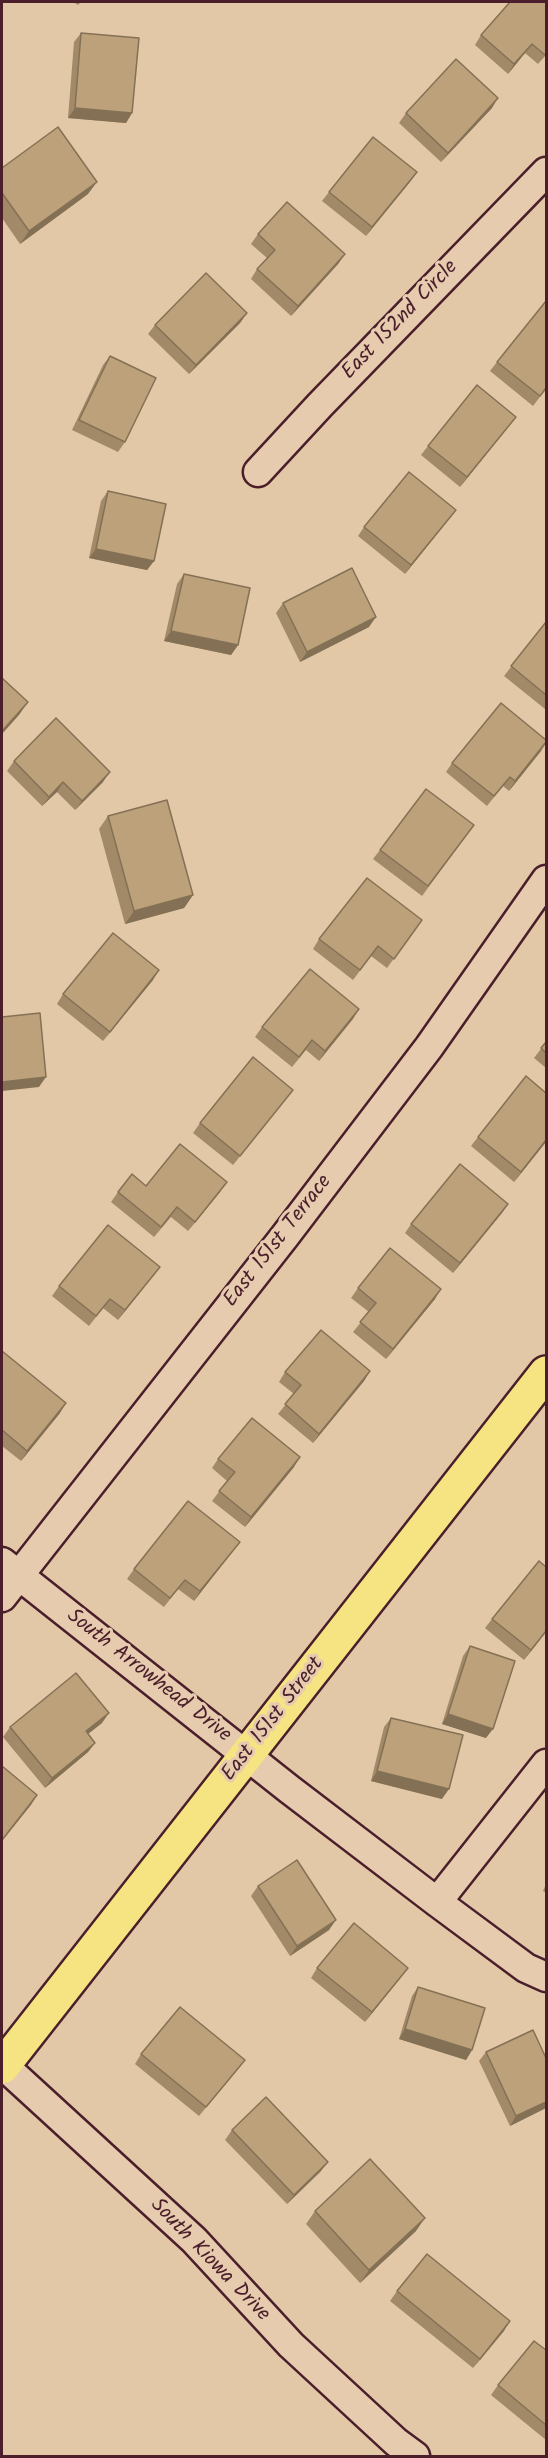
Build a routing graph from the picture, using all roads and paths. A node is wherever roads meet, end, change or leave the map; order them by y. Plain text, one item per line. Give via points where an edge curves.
1 (546, 172) edge
2 (258, 472) dead end
3 (546, 880) edge
4 (546, 1373) edge
5 (7, 1578) edge
6 (247, 1755) junction
7 (546, 1764) edge
8 (437, 1902) junction
9 (546, 1977) edge
10 (2, 2066) edge
11 (415, 2457) edge

1 - 2 street, East 152nd Circle
3 - 5 street, East 151st Terrace via 429,1047 285,1236
4 - 6 main road, East 151st Street
5 - 6 street, South Arrowhead Drive
6 - 8 street, South Arrowhead Drive
6 - 10 main road, East 151st Street
7 - 8 street
8 - 9 street, South Arrowhead Drive via 526,1968
10 - 11 street, South Kiowa Drive via 194,2240 291,2345

